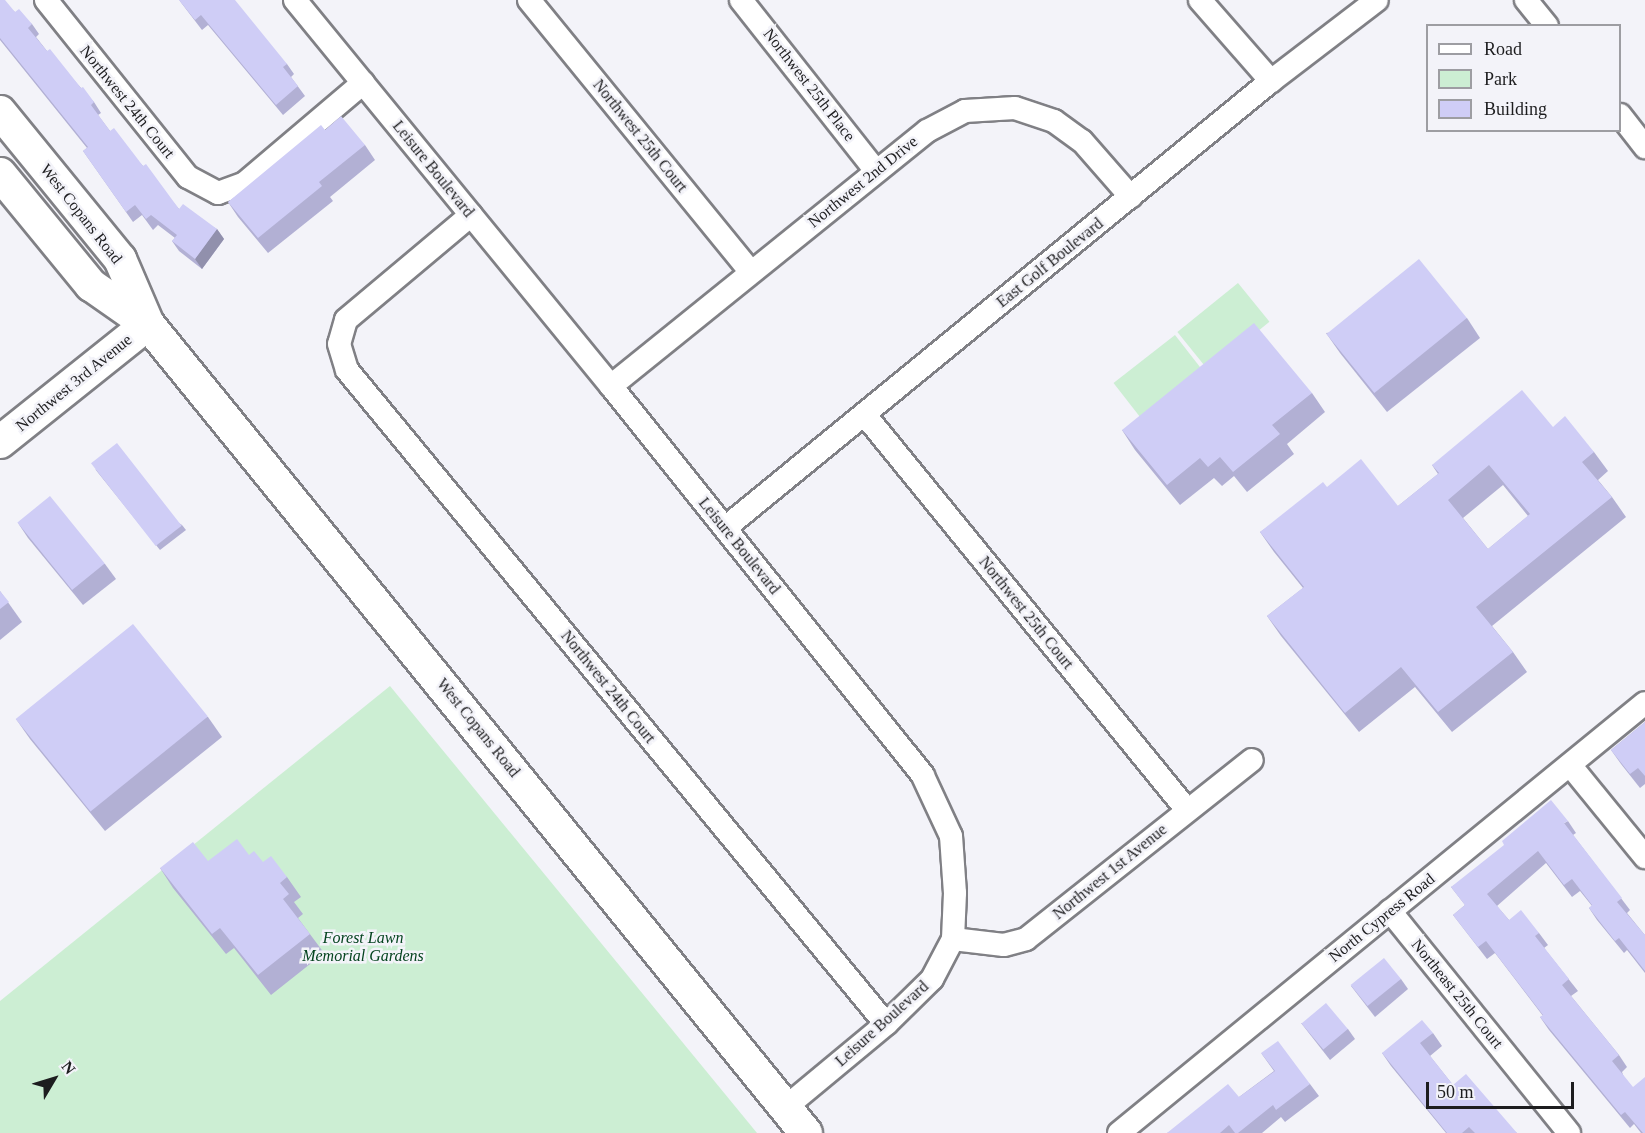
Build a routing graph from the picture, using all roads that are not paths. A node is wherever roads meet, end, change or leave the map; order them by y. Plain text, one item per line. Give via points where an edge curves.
1 (46, 0) edge
2 (295, 0) edge
3 (529, 0) edge
4 (741, 0) edge
5 (1200, 0) edge
6 (1377, 0) edge
7 (1526, 0) edge
8 (1545, 24) edge
9 (1271, 81) junction
10 (363, 83) junction
11 (0, 112) edge
12 (1621, 117) edge
13 (1645, 147) edge
14 (876, 171) junction
15 (0, 174) edge
16 (1131, 197) junction
17 (471, 215) junction
18 (751, 272) junction
19 (148, 324) junction
20 (611, 386) junction
21 (865, 415) junction
22 (0, 442) edge
23 (725, 528) junction
24 (1645, 703) edge
25 (1252, 760) dead end
26 (1570, 765) junction
27 (1187, 810) junction
28 (1645, 856) edge
29 (1389, 911) junction
30 (953, 939) junction
31 (886, 1024) junction
32 (786, 1107) junction
33 (806, 1133) edge
34 (1119, 1133) edge
35 (1569, 1133) edge

1 - 10 street, Northwest 24th Court via 188,177 218,193 245,183
2 - 10 street, Leisure Boulevard
3 - 18 street, Northwest 25th Court
4 - 14 street, Northwest 25th Place
5 - 9 street
6 - 9 street, East Golf Boulevard
7 - 8 street
9 - 16 street, East Golf Boulevard
10 - 17 street, Leisure Boulevard
11 - 19 main road, West Copans Road via 120,259
12 - 13 street
14 - 16 street, Northwest 2nd Drive via 927,131 965,111 1015,108 1054,121 1082,141
14 - 18 street, Northwest 2nd Drive
15 - 19 main road, West Copans Road via 91,285
16 - 21 street, East Golf Boulevard
17 - 20 street, Leisure Boulevard
17 - 31 street, Northwest 24th Court via 346,320 339,344 347,370
18 - 20 street, Northwest 2nd Drive
19 - 22 main road, Northwest 3rd Avenue
19 - 32 main road, West Copans Road
20 - 23 street, Leisure Boulevard
21 - 23 street, East Golf Boulevard
21 - 27 street, Northwest 25th Court
23 - 30 street, Leisure Boulevard via 923,776 951,836
24 - 26 street, North Cypress Road
25 - 27 street, Northwest 1st Avenue
26 - 28 street
26 - 29 street, North Cypress Road
27 - 30 street, Northwest 1st Avenue via 1026,939 1004,945
29 - 34 street, North Cypress Road
29 - 35 street, Northeast 25th Court
30 - 31 street, Leisure Boulevard via 932,979
31 - 32 street, Leisure Boulevard
32 - 33 main road, West Copans Road

